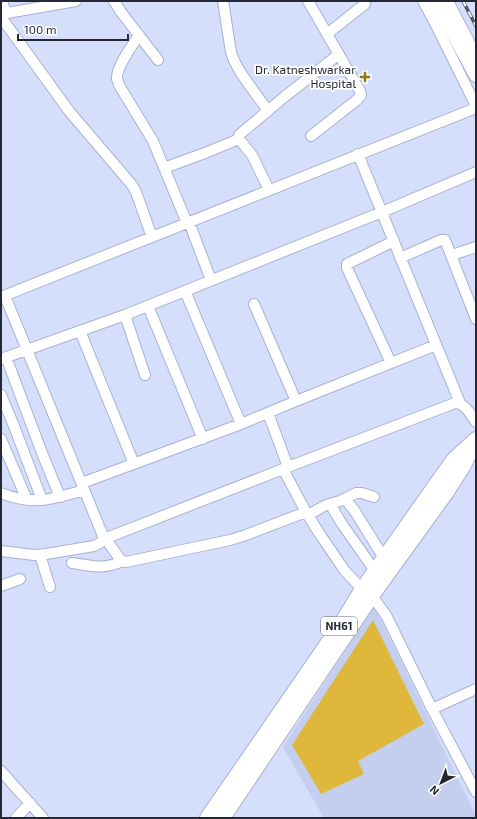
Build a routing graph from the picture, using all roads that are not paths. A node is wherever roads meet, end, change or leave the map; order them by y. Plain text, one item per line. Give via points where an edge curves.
1 (2, 1) edge
2 (76, 1) edge
3 (114, 1) edge
4 (223, 1) edge
5 (308, 1) edge
6 (423, 1) edge
7 (436, 1) edge
8 (448, 1) edge
9 (365, 4) dead end
10 (3, 15) edge
11 (327, 34) junction
12 (139, 35) junction
13 (339, 54) junction
14 (476, 55) edge
15 (158, 60) dead end
16 (476, 75) edge
17 (476, 107) edge
18 (268, 110) junction
19 (311, 136) dead end
20 (239, 139) junction
21 (358, 154) junction
22 (164, 168) junction
23 (476, 172) edge
24 (269, 190) junction
25 (382, 212) junction
26 (188, 223) junction
27 (152, 237) junction
28 (394, 241) junction
29 (476, 247) edge
30 (452, 256) junction
31 (400, 258) junction
32 (211, 280) junction
33 (184, 291) junction
34 (3, 295) edge
35 (254, 304) dead end
36 (148, 306) junction
37 (125, 315) junction
38 (476, 319) edge
39 (80, 331) junction
40 (436, 345) junction
41 (27, 349) junction
42 (3, 358) edge
43 (391, 363) junction
44 (145, 375) dead end
45 (1, 395) edge
46 (296, 401) junction
47 (460, 403) junction
48 (268, 413) junction
49 (476, 422) edge
50 (241, 424) junction
51 (1, 439) edge
52 (203, 439) junction
53 (476, 440) edge
54 (134, 464) junction
55 (286, 468) junction
56 (83, 487) junction
57 (1, 494) edge
58 (374, 496) dead end
59 (60, 497) junction
60 (345, 499) junction
61 (27, 500) junction
62 (42, 500) junction
63 (330, 504) junction
64 (307, 513) junction
65 (105, 538) junction
66 (1, 551) edge
67 (40, 555) junction
68 (384, 558) junction
69 (122, 561) junction
70 (72, 563) dead end
71 (375, 571) junction
72 (20, 579) dead end
73 (2, 585) edge
74 (50, 587) dead end
75 (367, 593) junction
76 (476, 689) edge
77 (432, 709) junction
78 (2, 774) edge
79 (475, 788) edge
80 (30, 803) junction
81 (16, 818) edge
82 (43, 818) edge
83 (207, 818) edge
84 (224, 818) edge

1 - 10 street
2 - 10 street
3 - 12 street
4 - 18 street via 234,60
5 - 11 street
6 - 17 street
7 - 16 highway
8 - 14 street
9 - 11 street
10 - 27 street via 69,111 132,185
11 - 13 street
12 - 15 street
12 - 22 street via 124,58 117,79 153,141
13 - 18 street
13 - 19 street via 361,95
17 - 21 street
18 - 20 street via 239,135
20 - 22 street
20 - 24 street via 252,155
21 - 24 street
21 - 25 street
22 - 26 street
23 - 25 street
24 - 26 street
25 - 28 street
25 - 32 street
26 - 27 street
26 - 32 street
27 - 34 street
28 - 31 street
28 - 43 street via 347,264
29 - 30 street
30 - 31 street via 446,242 442,240
30 - 38 street
31 - 40 street
32 - 33 street
33 - 36 street
33 - 50 street
34 - 41 street
35 - 46 street
36 - 37 street
36 - 52 street
37 - 39 street
37 - 44 street
39 - 41 street
39 - 54 street
40 - 43 street
40 - 47 street
41 - 42 street
41 - 56 street
42 - 59 street
43 - 46 street
45 - 62 street
46 - 48 street
47 - 49 street
47 - 55 street
48 - 50 street
48 - 55 street
50 - 52 street
51 - 61 street
52 - 54 street
53 - 68 highway, NH61 via 454,459
53 - 75 highway, NH61 via 447,492
54 - 56 street
55 - 64 street
55 - 65 street
56 - 59 street
56 - 65 street
57 - 61 street
58 - 60 street via 358,492
59 - 62 street
60 - 63 street
60 - 68 street
61 - 62 street
63 - 64 street
63 - 71 street
64 - 69 street via 230,540
64 - 75 street via 345,571
65 - 67 street via 94,546
65 - 69 street
66 - 67 street
67 - 74 street
68 - 71 highway, NH61
69 - 70 street via 109,566 94,567
71 - 75 highway, NH61
72 - 73 street
75 - 77 street via 386,615
75 - 83 highway, NH61 via 342,622
75 - 84 highway, NH61
76 - 77 street
77 - 79 street
78 - 80 street
80 - 81 street
80 - 82 street

